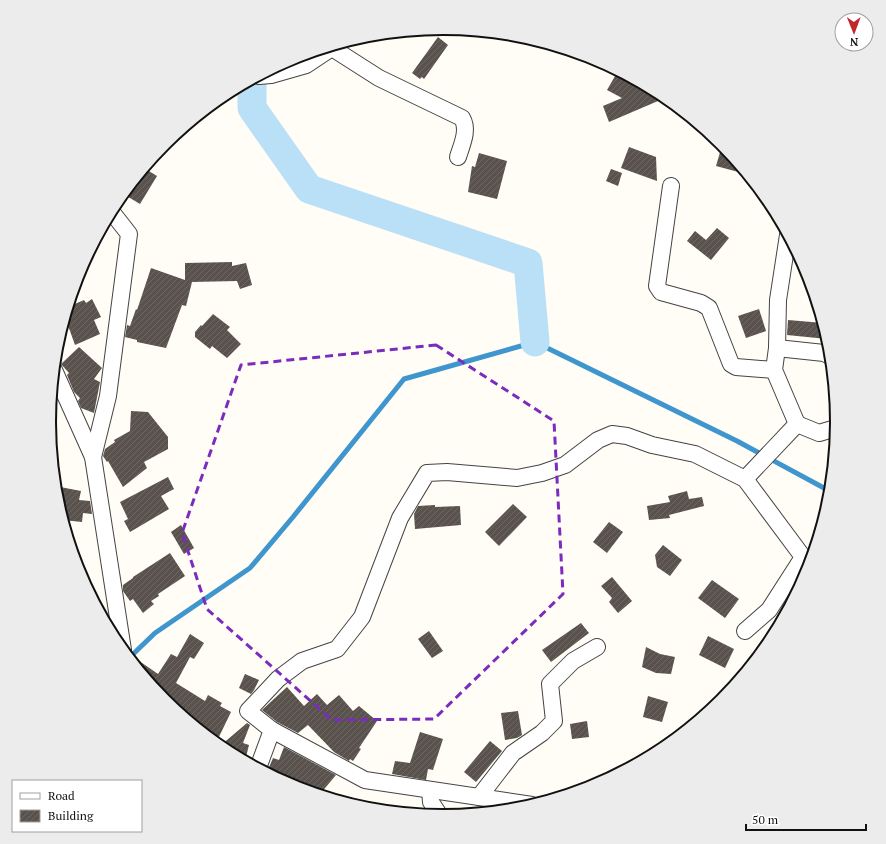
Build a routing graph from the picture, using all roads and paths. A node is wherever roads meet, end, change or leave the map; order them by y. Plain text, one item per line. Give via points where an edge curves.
1 (339, 49) edge
2 (320, 56) edge
3 (279, 72) edge
4 (458, 157) dead end
5 (671, 186) dead end
6 (115, 216) edge
7 (787, 245) edge
8 (777, 348) junction
9 (824, 354) edge
10 (774, 370) junction
11 (58, 380) edge
12 (797, 424) junction
13 (830, 429) edge
14 (93, 457) junction
15 (745, 479) junction
16 (745, 631) dead end
17 (120, 636) edge
18 (597, 647) dead end
19 (272, 730) junction
20 (260, 763) edge
21 (430, 790) junction
22 (479, 797) junction
23 (515, 802) edge
24 (435, 809) edge

1 - 4 street via 379,78 462,118 465,131
2 - 3 street via 306,65
5 - 10 street via 657,286 661,292 701,303 709,308 731,364 736,367
6 - 14 street via 129,234 108,396
7 - 8 street via 778,300
8 - 9 street
8 - 10 street
10 - 12 street
11 - 14 street
12 - 13 street via 819,432
12 - 15 street
14 - 17 street
15 - 16 street via 803,557 769,610
15 - 19 street via 696,454 612,434 598,440 565,464 542,473 517,478 447,472 427,473 400,518 362,617 337,649 302,661 278,679 248,711
18 - 22 street via 573,661 550,684 554,721 513,754
19 - 20 street
19 - 21 street via 365,780
21 - 22 street
21 - 24 street via 431,802
22 - 23 street

